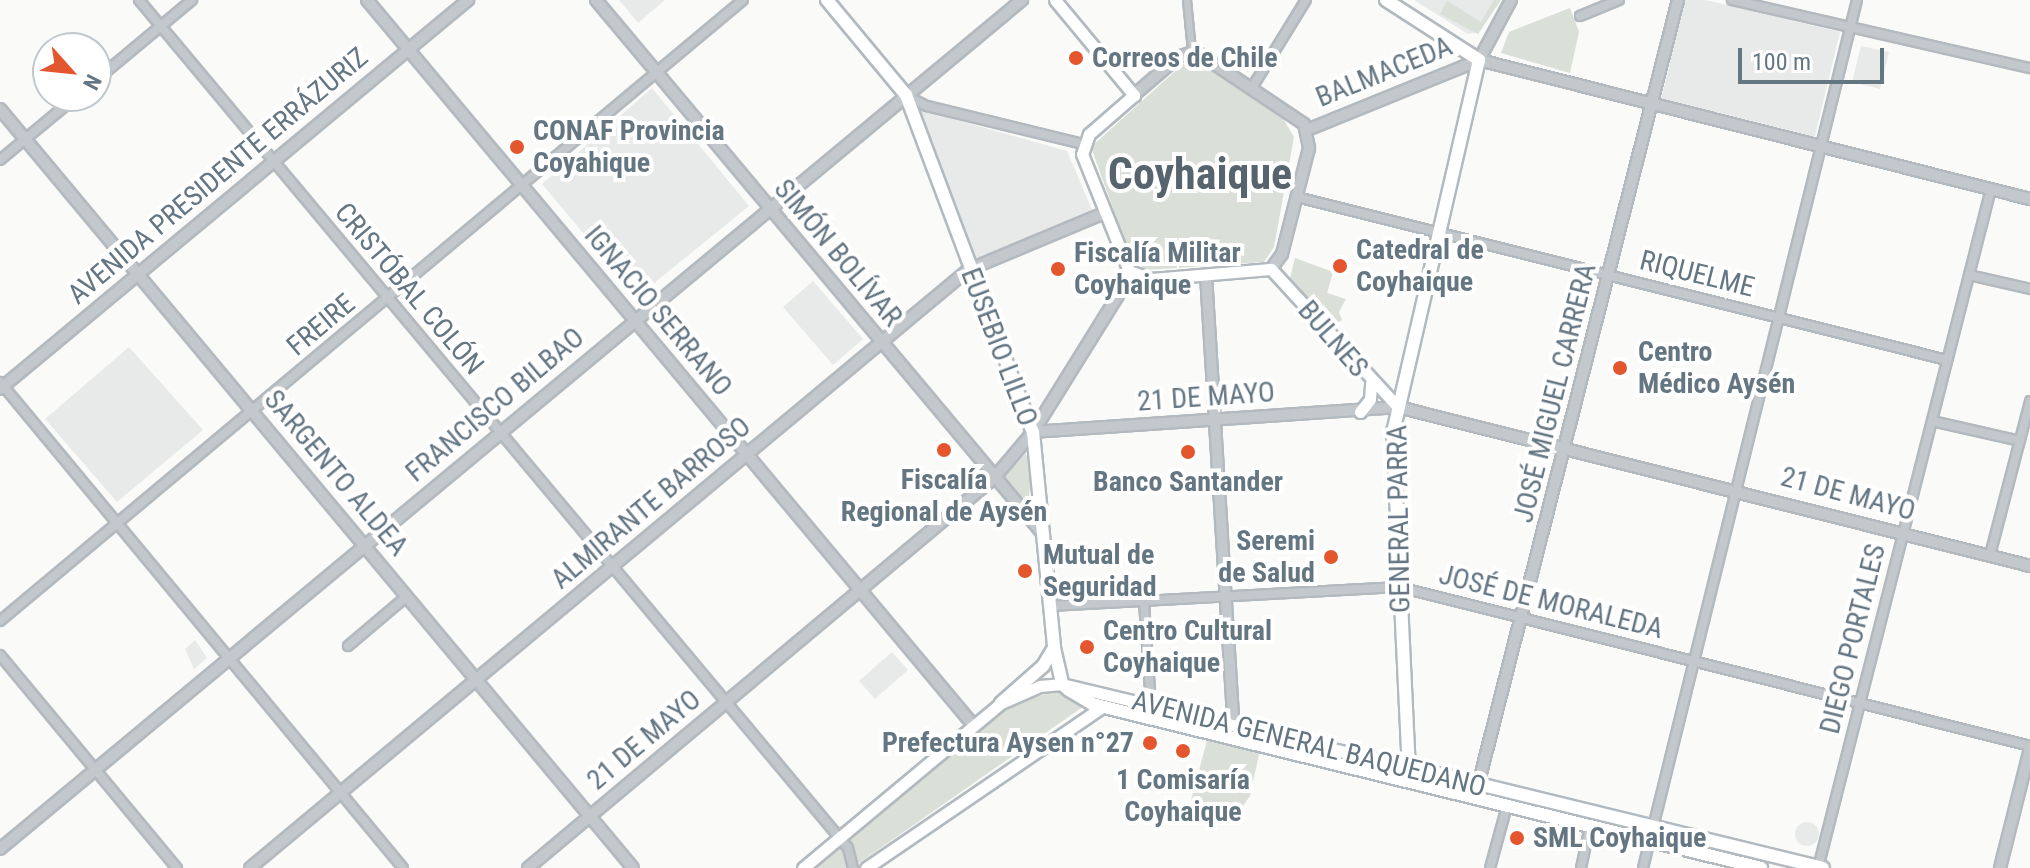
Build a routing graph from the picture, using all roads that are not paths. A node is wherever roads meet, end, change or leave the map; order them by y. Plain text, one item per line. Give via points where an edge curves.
1 (139, 0) edge
2 (192, 0) edge
3 (367, 0) edge
4 (468, 0) edge
5 (596, 0) edge
6 (743, 0) edge
7 (827, 0) edge
8 (1022, 0) edge
9 (1055, 0) edge
10 (1187, 0) edge
11 (1306, 0) edge
12 (1386, 0) edge
13 (1511, 0) edge
14 (1619, 0) edge
15 (1678, 0) edge
16 (1732, 0) edge
17 (1857, 0) edge
18 (1580, 16) dead end
19 (161, 26) junction
20 (1850, 27) junction
21 (408, 48) junction
22 (1192, 51) junction
23 (1479, 60) junction
24 (112, 67) edge
25 (2030, 68) edge
26 (656, 72) junction
27 (1253, 86) junction
28 (906, 95) junction
29 (1134, 95) junction
30 (1654, 102) junction
31 (0, 109) edge
32 (58, 112) edge
33 (1307, 130) junction
34 (25, 139) junction
35 (1083, 144) junction
36 (1821, 145) junction
37 (0, 160) edge
38 (274, 161) junction
39 (522, 186) junction
40 (1991, 189) junction
41 (1297, 197) junction
42 (2030, 199) edge
43 (770, 208) junction
44 (1104, 213) junction
45 (1439, 232) junction
46 (1271, 269) junction
47 (968, 270) junction
48 (139, 273) junction
49 (1132, 273) junction
50 (1206, 275) junction
51 (1610, 275) junction
52 (1969, 275) junction
53 (2030, 289) edge
54 (388, 298) junction
55 (1779, 318) junction
56 (634, 320) junction
57 (881, 342) junction
58 (1947, 360) junction
59 (1371, 383) junction
60 (1, 386) edge
61 (2030, 401) edge
62 (1398, 407) junction
63 (253, 410) junction
64 (1360, 412) junction
65 (1216, 421) junction
66 (1932, 421) junction
67 (501, 432) junction
68 (1033, 432) junction
69 (2020, 441) junction
70 (1566, 448) junction
71 (746, 454) junction
72 (994, 478) junction
73 (1736, 489) junction
74 (117, 524) junction
75 (1903, 533) junction
76 (1045, 535) junction
77 (365, 545) junction
78 (1990, 555) junction
79 (612, 566) junction
80 (2030, 566) edge
81 (1399, 587) junction
82 (861, 591) junction
83 (1227, 595) junction
84 (407, 596) junction
85 (1144, 602) junction
86 (1050, 606) junction
87 (1522, 618) junction
88 (0, 621) edge
89 (348, 646) dead end
90 (1054, 648) junction
91 (0, 655) edge
92 (229, 658) junction
93 (1694, 660) junction
94 (476, 679) junction
95 (1062, 684) junction
96 (726, 703) junction
97 (1001, 703) junction
98 (1860, 703) junction
99 (1151, 706) junction
100 (1102, 707) junction
101 (974, 726) junction
102 (1234, 731) junction
103 (2030, 747) edge
104 (1409, 767) junction
105 (95, 770) junction
106 (1393, 777) junction
107 (1478, 791) junction
108 (341, 793) junction
109 (1507, 806) junction
110 (590, 816) junction
111 (1590, 826) junction
112 (1651, 835) junction
113 (838, 838) junction
114 (0, 849) edge
115 (177, 868) edge
116 (250, 868) edge
117 (403, 868) edge
118 (528, 868) edge
119 (633, 868) edge
120 (803, 868) edge
121 (853, 868) edge
122 (866, 868) edge
123 (1490, 868) edge
124 (1581, 868) edge
125 (1643, 868) edge
126 (1761, 868) edge
127 (1819, 868) edge
128 (2000, 868) edge

1 - 19 street, CRISTÓBAL COLÓN
2 - 19 street
3 - 21 street, IGNACIO SERRANO
4 - 21 street, AVENIDA PRESIDENTE ERRÁZURIZ
5 - 26 street, SIMÓN BOLÍVAR
6 - 26 street, FREIRE
7 - 28 main road, EUSEBIO LILLO
8 - 28 street, FRANCISCO BILBAO
9 - 29 main road
10 - 22 street
11 - 27 street
12 - 23 main road
13 - 23 street, GENERAL PARRA
14 - 18 street
15 - 30 street, JOSÉ MIGUEL CARRERA
16 - 20 street
17 - 20 street
19 - 24 street
19 - 38 street, CRISTÓBAL COLÓN
20 - 25 street
20 - 36 street
21 - 38 street, AVENIDA PRESIDENTE ERRÁZURIZ
21 - 39 street, IGNACIO SERRANO
22 - 27 street
22 - 29 street
23 - 30 street
23 - 33 street, BALMACEDA
23 - 45 main road, GENERAL PARRA
26 - 39 street, FREIRE
26 - 43 street, SIMÓN BOLÍVAR
27 - 33 street
28 - 35 street via 927,106
28 - 43 street, FRANCISCO BILBAO
28 - 47 main road, EUSEBIO LILLO
29 - 35 main road
30 - 36 street
30 - 51 street, JOSÉ MIGUEL CARRERA
31 - 34 street, SARGENTO ALDEA
32 - 34 street
33 - 41 street via 1309,148
34 - 37 street
34 - 48 street, SARGENTO ALDEA
35 - 44 main road via 1083,160
36 - 40 street
36 - 55 street
38 - 48 street, AVENIDA PRESIDENTE ERRÁZURIZ
38 - 54 street, CRISTÓBAL COLÓN
39 - 54 street, FREIRE
39 - 56 street, IGNACIO SERRANO
40 - 42 street
40 - 52 street, DIEGO PORTALES
41 - 45 street, RIQUELME
41 - 46 street via 1281,258
43 - 56 street, FRANCISCO BILBAO
43 - 57 street, SIMÓN BOLÍVAR
44 - 47 street, ALMIRANTE BARROSO
44 - 49 main road
45 - 51 street, RIQUELME
45 - 62 main road, GENERAL PARRA
46 - 50 main road
46 - 59 main road, BULNES
47 - 57 street, ALMIRANTE BARROSO
47 - 68 main road, EUSEBIO LILLO
48 - 60 street, AVENIDA PRESIDENTE ERRÁZURIZ
48 - 63 street, SARGENTO ALDEA
49 - 50 main road via 1151,279
49 - 68 street
50 - 65 street
51 - 55 street, RIQUELME
51 - 70 street, JOSÉ MIGUEL CARRERA
52 - 53 street
52 - 58 street, DIEGO PORTALES
54 - 63 street, FREIRE
54 - 67 street, CRISTÓBAL COLÓN
55 - 58 street, RIQUELME
55 - 73 street
56 - 67 street, FRANCISCO BILBAO
56 - 71 street, IGNACIO SERRANO
57 - 71 street, ALMIRANTE BARROSO
57 - 72 street, SIMÓN BOLÍVAR
58 - 66 street, DIEGO PORTALES
59 - 62 main road, BULNES
59 - 64 main road via 1370,399
60 - 74 street
61 - 69 street
62 - 64 street, 21 DE MAYO
62 - 70 street, 21 DE MAYO
62 - 81 main road, GENERAL PARRA via 1392,441
63 - 74 street, FREIRE
63 - 77 street, SARGENTO ALDEA
64 - 65 street, 21 DE MAYO
65 - 68 street, 21 DE MAYO
65 - 83 street
66 - 69 street
66 - 75 street, DIEGO PORTALES
67 - 77 street, FRANCISCO BILBAO
67 - 79 street, CRISTÓBAL COLÓN
68 - 72 street, 21 DE MAYO
68 - 76 main road, EUSEBIO LILLO
69 - 78 street
70 - 73 street, 21 DE MAYO
70 - 87 street, JOSÉ MIGUEL CARRERA
71 - 79 street, ALMIRANTE BARROSO
71 - 82 street, IGNACIO SERRANO
72 - 76 street, SIMÓN BOLÍVAR
72 - 82 street, 21 DE MAYO
73 - 75 street, 21 DE MAYO
73 - 93 street
74 - 88 street, FREIRE
74 - 92 street
75 - 78 street, 21 DE MAYO
75 - 98 street, DIEGO PORTALES
76 - 86 main road, EUSEBIO LILLO
77 - 84 street, SARGENTO ALDEA
77 - 92 street, FRANCISCO BILBAO
78 - 80 street, 21 DE MAYO
79 - 94 street, ALMIRANTE BARROSO
79 - 96 street, CRISTÓBAL COLÓN
81 - 83 street, JOSÉ DE MORALEDA
81 - 87 street, JOSÉ DE MORALEDA
81 - 104 main road, GENERAL PARRA
82 - 96 street, 21 DE MAYO
82 - 101 street, IGNACIO SERRANO
83 - 85 street, JOSÉ DE MORALEDA
83 - 102 street
84 - 89 street
84 - 94 street, SARGENTO ALDEA
85 - 86 street, JOSÉ DE MORALEDA
85 - 99 street
86 - 90 main road, EUSEBIO LILLO
87 - 93 street, JOSÉ DE MORALEDA
87 - 107 street, JOSÉ MIGUEL CARRERA
90 - 95 main road, EUSEBIO LILLO
90 - 97 main road via 1043,666
91 - 105 street
92 - 105 street, FRANCISCO BILBAO
92 - 108 street
93 - 98 street, JOSÉ DE MORALEDA
93 - 112 street
94 - 108 street, ALMIRANTE BARROSO
94 - 110 street, SARGENTO ALDEA
95 - 97 main road, AVENIDA GENERAL BAQUEDANO via 1029,689
95 - 99 main road, AVENIDA GENERAL BAQUEDANO
95 - 100 main road via 1080,699
96 - 110 street, 21 DE MAYO
96 - 113 street, CRISTÓBAL COLÓN
97 - 101 main road, AVENIDA GENERAL BAQUEDANO
98 - 103 street, JOSÉ DE MORALEDA
98 - 127 street, DIEGO PORTALES
99 - 102 main road, AVENIDA GENERAL BAQUEDANO
100 - 102 main road, AVENIDA GENERAL BAQUEDANO
100 - 122 main road, AVENIDA GENERAL BAQUEDANO
101 - 113 main road, AVENIDA GENERAL BAQUEDANO
102 - 104 main road, AVENIDA GENERAL BAQUEDANO
102 - 106 main road, AVENIDA GENERAL BAQUEDANO
103 - 128 street
104 - 106 main road
104 - 107 main road, AVENIDA GENERAL BAQUEDANO
105 - 114 street, FRANCISCO BILBAO
105 - 115 street
106 - 107 main road, AVENIDA GENERAL BAQUEDANO
107 - 109 main road, AVENIDA GENERAL BAQUEDANO
107 - 112 main road, AVENIDA GENERAL BAQUEDANO
108 - 116 street, ALMIRANTE BARROSO
108 - 117 street
109 - 111 main road, AVENIDA GENERAL BAQUEDANO
109 - 123 street
110 - 118 street, 21 DE MAYO
110 - 119 street, SARGENTO ALDEA
111 - 112 main road, AVENIDA GENERAL BAQUEDANO
111 - 124 street
112 - 125 street
112 - 126 main road, AVENIDA GENERAL BAQUEDANO
112 - 127 main road, AVENIDA GENERAL BAQUEDANO
113 - 120 main road, AVENIDA GENERAL BAQUEDANO
113 - 121 street, CRISTÓBAL COLÓN via 850,852

